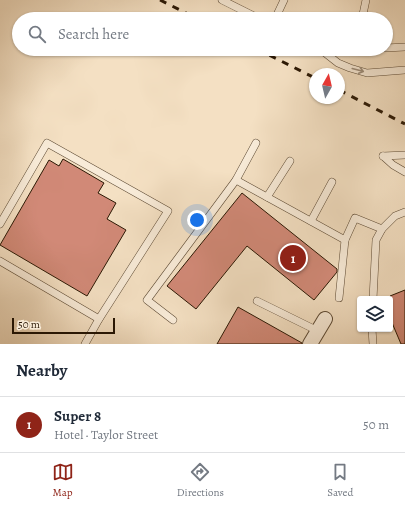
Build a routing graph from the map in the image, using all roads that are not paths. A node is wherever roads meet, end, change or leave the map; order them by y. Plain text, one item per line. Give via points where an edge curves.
1 (222, 0) edge
2 (284, 0) edge
3 (366, 0) edge
4 (246, 12) edge
5 (278, 12) edge
6 (363, 12) edge
7 (405, 47) edge
8 (393, 48) edge
9 (329, 56) edge
10 (405, 70) edge
11 (256, 143) dead end
12 (405, 155) edge
13 (290, 162) dead end
14 (405, 172) edge
15 (236, 180) junction
16 (332, 182) dead end
17 (267, 197) junction
18 (405, 212) edge
19 (311, 221) junction
20 (0, 224) edge
21 (382, 229) junction
22 (345, 240) junction
23 (0, 261) edge
24 (373, 296) edge
25 (339, 298) dead end
26 (257, 301) dead end
27 (99, 319) junction
28 (173, 320) dead end
29 (321, 325) joint
30 (372, 332) edge
31 (85, 344) edge
32 (310, 344) edge
33 (373, 344) edge

1 - 4 lane
2 - 5 lane
3 - 6 lane
7 - 8 lane
9 -> 10 lane via 338,63 367,73
11 - 15 lane
12 - 14 lane via 383,156
13 - 17 lane
15 - 17 lane
15 - 28 lane via 147,300
16 - 19 lane
17 - 19 lane
18 - 21 lane via 395,216
19 - 22 lane
20 - 27 lane via 47,143 168,211
21 - 22 lane via 355,218
21 - 24 lane via 376,240
22 - 25 lane
23 - 27 lane
26 - 29 lane
27 - 31 lane
29 - 32 street
30 - 33 lane

